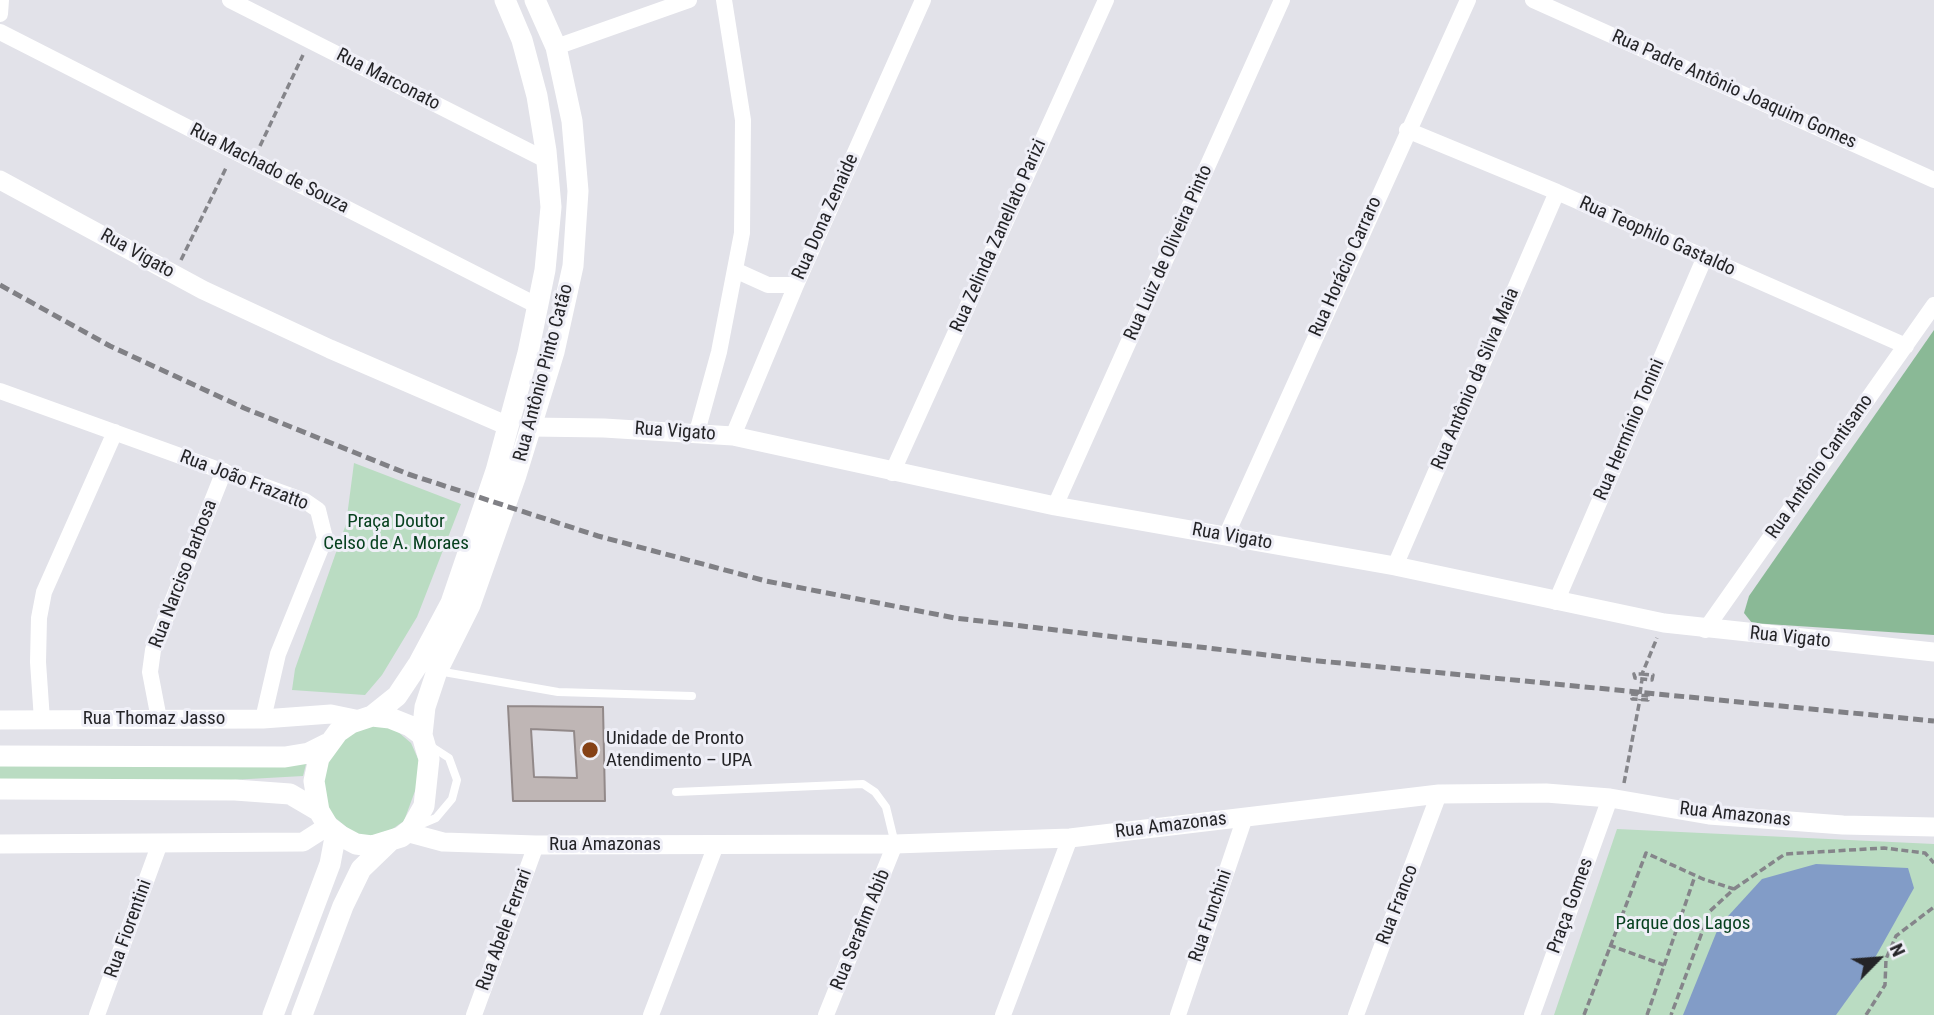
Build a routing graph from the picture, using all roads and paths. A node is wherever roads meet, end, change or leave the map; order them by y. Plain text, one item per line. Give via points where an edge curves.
1 (1, 0) edge
2 (230, 0) edge
3 (505, 0) edge
4 (535, 0) edge
5 (689, 0) edge
6 (724, 0) edge
7 (923, 0) edge
8 (1106, 0) edge
9 (1282, 0) edge
10 (1468, 0) edge
11 (1533, 0) edge
12 (0, 14) edge
13 (0, 32) edge
14 (311, 40) junction
15 (556, 47) junction
16 (1407, 130) junction
17 (235, 152) junction
18 (546, 160) junction
19 (253, 161) junction
20 (0, 180) edge
21 (1934, 180) edge
22 (1558, 192) junction
23 (1704, 259) junction
24 (737, 271) junction
25 (174, 274) junction
26 (796, 285) junction
27 (1934, 305) edge
28 (537, 306) junction
29 (1906, 345) junction
30 (1, 394) edge
31 (508, 426) junction
32 (530, 427) junction
33 (115, 432) junction
34 (697, 432) junction
35 (733, 436) junction
36 (223, 471) junction
37 (506, 473) junction
38 (892, 473) junction
39 (1055, 506) junction
40 (486, 533) junction
41 (1226, 536) junction
42 (1395, 566) junction
43 (1556, 602) junction
44 (1664, 623) junction
45 (1705, 630) junction
46 (1934, 652) edge
47 (437, 671) junction
48 (692, 696) dead end
49 (308, 715) junction
50 (366, 718) junction
51 (159, 719) junction
52 (263, 719) junction
53 (0, 720) edge
54 (42, 720) junction
55 (332, 738) junction
56 (424, 739) junction
57 (0, 756) edge
58 (0, 789) edge
59 (676, 792) dead end
60 (1439, 794) junction
61 (1615, 799) junction
62 (1245, 817) junction
63 (328, 823) junction
64 (1934, 828) edge
65 (402, 834) junction
66 (1070, 838) junction
67 (160, 843) junction
68 (0, 844) edge
69 (895, 844) junction
70 (537, 845) junction
71 (716, 845) junction
72 (1932, 858) edge
73 (1934, 863) edge
74 (1695, 876) junction
75 (1734, 889) junction
76 (1934, 907) edge
77 (1609, 945) junction
78 (1664, 965) junction
79 (97, 1015) edge
80 (273, 1015) edge
81 (302, 1015) edge
82 (474, 1015) edge
83 (651, 1015) edge
84 (826, 1015) edge
85 (1003, 1015) edge
86 (1178, 1015) edge
87 (1356, 1015) edge
88 (1532, 1015) edge
89 (1584, 1015) edge
90 (1647, 1015) edge
91 (1671, 1015) edge
92 (1866, 1015) edge

1 - 12 street
2 - 14 street, Rua Marconato
3 - 18 main road, Rua Antônio Pinto Catão via 537,96
4 - 15 main road, Rua Antônio Pinto Catão
5 - 15 street
6 - 24 street via 743,120
7 - 26 street, Rua Dona Zenaide
8 - 38 street, Rua Zelinda Zanellato Parizi
9 - 39 street, Rua Luiz de Oliveira Pinto
10 - 16 street, Rua Horácio Carraro
11 - 21 street, Rua Padre Antônio Joaquim Gomes
13 - 17 street, Rua Machado de Souza
14 - 18 street, Rua Marconato
14 - 19 path
15 - 32 main road, Rua Antônio Pinto Catão via 572,121 578,191 573,266 554,352
16 - 22 street, Rua Teophilo Gastaldo
16 - 41 street, Rua Horácio Carraro
17 - 19 street, Rua Machado de Souza
17 - 25 path
18 - 28 main road, Rua Antônio Pinto Catão via 551,207
19 - 28 street, Rua Machado de Souza
20 - 25 street, Rua Vigato
22 - 23 street, Rua Teophilo Gastaldo
22 - 42 street, Rua Antônio da Silva Maia
23 - 29 street, Rua Teophilo Gastaldo
23 - 43 street, Rua Hermínio Tonini
24 - 26 street via 768,285
24 - 34 street
25 - 31 street, Rua Vigato via 330,349
26 - 35 street, Rua Dona Zenaide
27 - 29 street, Rua Antônio Cantisano
28 - 31 main road, Rua Antônio Pinto Catão
29 - 45 street, Rua Antônio Cantisano
30 - 33 street, Rua João Frazatto
31 - 37 main road, Rua Antônio Pinto Catão
32 - 34 street, Rua Vigato
32 - 37 main road, Rua Antônio Pinto Catão
33 - 36 street, Rua João Frazatto
33 - 54 street via 44,592 38,662
34 - 35 street, Rua Vigato
35 - 38 street, Rua Vigato
36 - 51 street, Rua Narciso Barbosa via 153,650 150,673
36 - 52 street, Rua João Frazatto via 305,501 318,510 324,524 325,538 271,674
37 - 40 main road, Rua Antônio Pinto Catão
38 - 39 street, Rua Vigato
39 - 41 street, Rua Vigato
40 - 47 main road, Rua Antônio Pinto Catão via 470,605
40 - 50 main road, Rua Antônio Pinto Catão via 419,663 397,696
41 - 42 street, Rua Vigato
42 - 43 street, Rua Vigato
43 - 44 street, Rua Vigato
44 - 45 street, Rua Vigato
44 - 61 path via 1642,676
45 - 46 street, Rua Vigato
47 - 48 lane via 558,692
47 - 56 main road, Rua Antônio Pinto Catão via 425,707
49 - 50 street, Rua Thomaz Jasso
49 - 52 street, Rua Thomaz Jasso
49 - 55 street
50 - 55 main road
50 - 56 main road via 390,718
51 - 52 street, Rua Thomaz Jasso
51 - 54 street, Rua Thomaz Jasso
53 - 54 street, Rua Thomaz Jasso
55 - 57 main road via 309,752 285,757
55 - 63 main road via 319,758 314,781
56 - 65 main road via 429,780 424,806
58 - 63 main road via 290,794
59 - 69 lane via 863,784 886,807
60 - 61 street, Rua Amazonas via 1546,793
60 - 62 street, Rua Amazonas
60 - 87 street, Rua Franco
61 - 64 street, Rua Amazonas via 1709,815
61 - 88 street, Praça Gomes
62 - 66 street, Rua Amazonas
62 - 86 street, Rua Funchini
63 - 65 main road via 356,844 372,846
63 - 67 street via 303,842
63 - 80 main road via 330,864
65 - 70 street, Rua Amazonas via 443,842
65 - 81 main road via 361,869
66 - 69 street, Rua Amazonas
66 - 85 street
67 - 68 street
67 - 79 street, Rua Fiorentini
69 - 71 street, Rua Amazonas
69 - 84 street, Rua Serafim Abib
70 - 71 street, Rua Amazonas
70 - 82 street, Rua Abele Ferrari
71 - 83 street
72 - 73 path
72 - 75 path via 1884,848 1784,854
74 - 75 path
74 - 77 path via 1646,853
74 - 78 path
75 - 91 path via 1710,911
76 - 92 path via 1896,936 1885,959 1885,985
77 - 78 path
77 - 89 path
78 - 90 path

